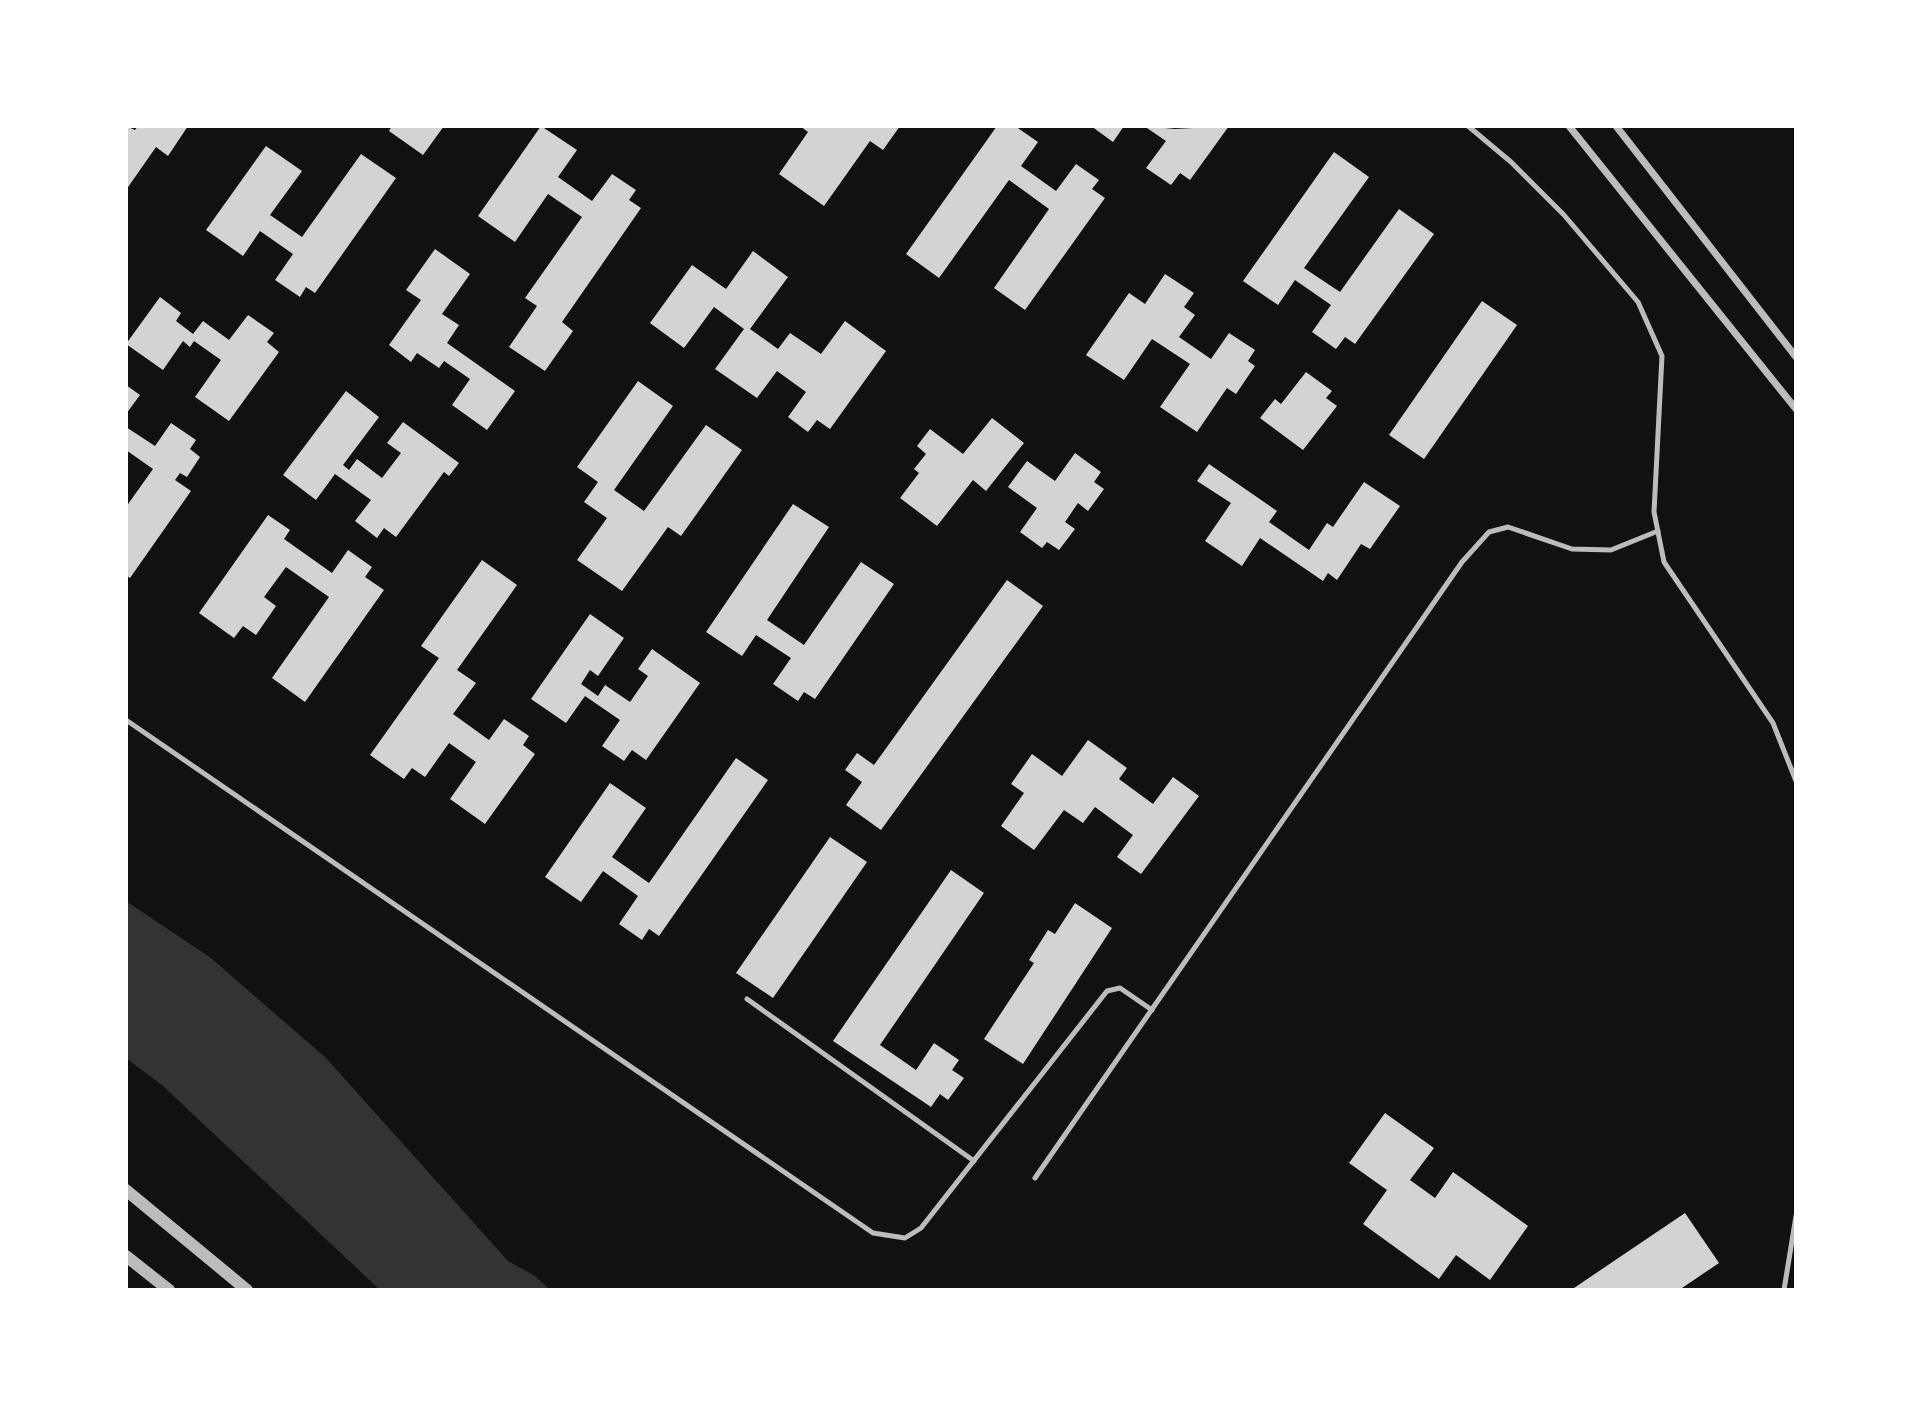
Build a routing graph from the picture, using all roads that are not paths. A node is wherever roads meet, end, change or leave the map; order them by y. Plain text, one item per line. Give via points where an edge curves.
1 (1468, 126) edge
2 (1569, 126) edge
3 (1616, 126) edge
4 (1796, 357) edge
5 (1796, 409) edge
6 (1658, 531) junction
7 (126, 720) edge
8 (1796, 782) edge
9 (747, 999) dead end
10 (1152, 1010) junction
11 (974, 1161) junction
12 (1035, 1178) dead end
13 (126, 1190) edge
14 (1796, 1216) edge
15 (126, 1256) edge
16 (170, 1290) edge
17 (247, 1290) edge
18 (1784, 1290) edge

1 - 6 lane via 1564,215 1638,302 1662,356 1654,512
2 - 5 street
3 - 4 street
6 - 8 lane via 1664,562 1773,723
6 - 10 lane via 1611,550 1572,549 1508,527 1489,532 1462,562
7 - 11 lane via 873,1233 905,1238 921,1228
9 - 11 lane
10 - 11 lane via 1120,988 1107,991
10 - 12 lane
13 - 17 street
14 - 18 lane
15 - 16 street

